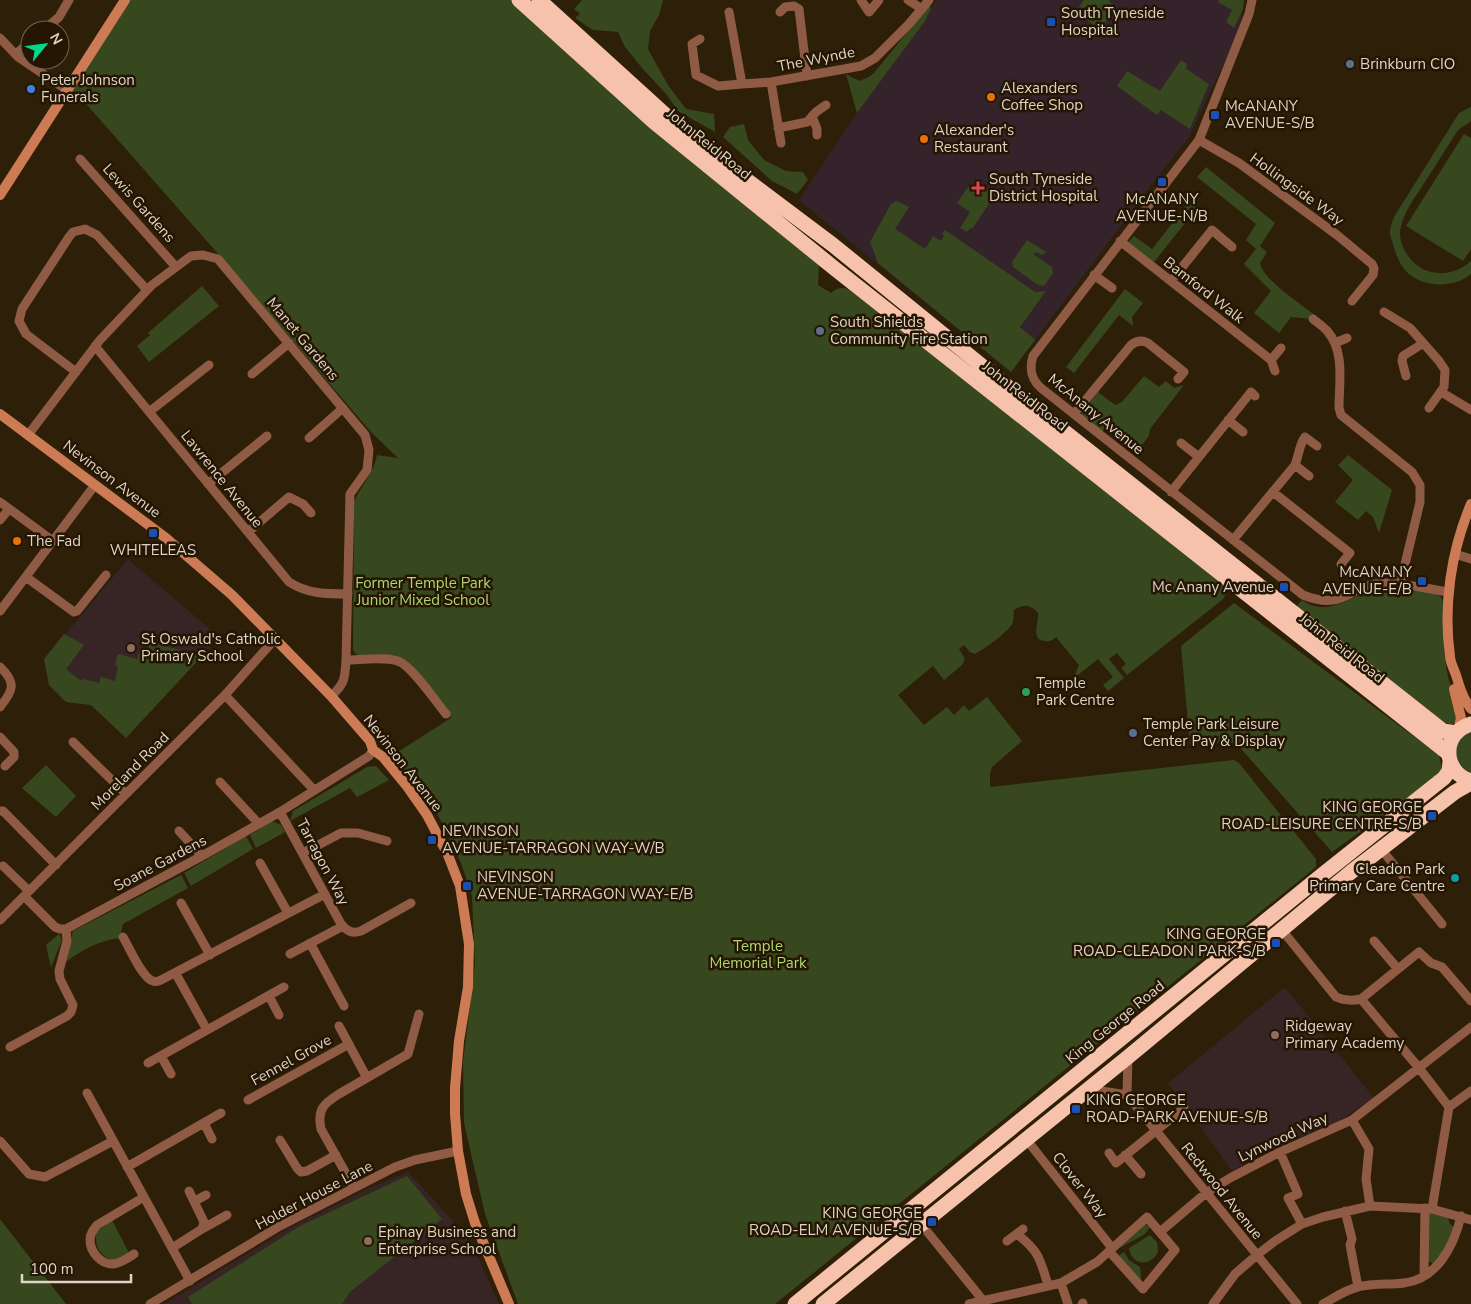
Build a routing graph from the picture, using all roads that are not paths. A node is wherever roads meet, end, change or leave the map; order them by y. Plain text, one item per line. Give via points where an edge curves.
1 (69, 0) edge
2 (125, 0) edge
3 (519, 0) edge
4 (539, 0) edge
5 (862, 0) edge
6 (880, 0) edge
7 (908, 0) edge
8 (929, 0) edge
9 (1252, 0) edge
10 (922, 9) junction
11 (729, 12) dead end
12 (780, 12) dead end
13 (55, 20) edge
14 (0, 38) edge
15 (700, 39) dead end
16 (20, 51) edge
17 (16, 54) junction
18 (807, 76) junction
19 (770, 82) junction
20 (742, 84) junction
21 (67, 90) junction
22 (826, 105) dead end
23 (812, 116) junction
24 (778, 128) junction
25 (816, 135) dead end
26 (1199, 140) junction
27 (781, 142) dead end
28 (80, 158) dead end
29 (0, 195) edge
30 (1120, 241) junction
31 (1232, 246) dead end
32 (176, 267) junction
33 (1094, 275) junction
34 (1171, 281) junction
35 (1112, 288) dead end
36 (147, 290) junction
37 (1352, 301) dead end
38 (1384, 312) dead end
39 (1313, 319) dead end
40 (1347, 338) dead end
41 (1335, 343) junction
42 (289, 344) junction
43 (1422, 344) junction
44 (95, 346) junction
45 (1281, 348) dead end
46 (1271, 360) junction
47 (209, 365) dead end
48 (1274, 371) dead end
49 (76, 372) junction
50 (252, 374) dead end
51 (1406, 376) dead end
52 (1178, 379) dead end
53 (1441, 392) junction
54 (1255, 396) dead end
55 (343, 408) junction
56 (1429, 408) dead end
57 (1471, 410) edge
58 (149, 412) junction
59 (0, 414) edge
60 (1074, 414) junction
61 (1228, 420) junction
62 (1243, 432) dead end
63 (28, 435) junction
64 (267, 436) dead end
65 (309, 438) dead end
66 (1181, 443) dead end
67 (1317, 446) dead end
68 (1199, 457) junction
69 (1295, 465) junction
70 (1309, 476) dead end
71 (208, 484) junction
72 (95, 485) junction
73 (1171, 492) junction
74 (1273, 492) junction
75 (0, 502) edge
76 (1471, 504) edge
77 (10, 509) junction
78 (311, 513) dead end
79 (0, 520) edge
80 (248, 532) junction
81 (1233, 540) junction
82 (52, 541) junction
83 (1454, 554) junction
84 (1471, 559) edge
85 (1341, 564) dead end
86 (93, 576) dead end
87 (26, 577) junction
88 (1400, 585) junction
89 (1449, 592) junction
90 (348, 594) junction
91 (0, 611) edge
92 (275, 639) junction
93 (1450, 658) junction
94 (346, 660) junction
95 (0, 667) edge
96 (225, 695) junction
97 (331, 696) junction
98 (0, 707) edge
99 (1471, 709) edge
100 (446, 714) dead end
101 (1462, 729) edge
102 (0, 737) edge
103 (73, 742) dead end
104 (373, 750) junction
105 (1449, 757) junction
106 (5, 766) dead end
107 (220, 782) dead end
108 (1471, 782) edge
109 (314, 790) junction
110 (126, 794) junction
111 (0, 811) edge
112 (280, 812) junction
113 (259, 824) junction
114 (180, 831) dead end
115 (387, 842) dead end
116 (1381, 849) junction
117 (303, 853) junction
118 (202, 856) junction
119 (260, 863) dead end
120 (56, 865) junction
121 (3, 866) dead end
122 (27, 893) junction
123 (325, 894) junction
124 (182, 903) dead end
125 (411, 903) dead end
126 (1286, 905) junction
127 (288, 914) junction
128 (1297, 917) junction
129 (0, 920) edge
130 (1442, 924) dead end
131 (343, 926) junction
132 (66, 929) junction
133 (1282, 930) junction
134 (123, 937) dead end
135 (1374, 941) dead end
136 (310, 943) junction
137 (290, 954) dead end
138 (210, 955) junction
139 (1398, 969) junction
140 (176, 974) junction
141 (284, 987) dead end
142 (269, 996) junction
143 (1361, 999) junction
144 (1471, 1001) edge
145 (344, 1006) dead end
146 (419, 1014) dead end
147 (279, 1015) dead end
148 (339, 1026) dead end
149 (1471, 1027) edge
150 (207, 1030) junction
151 (1117, 1043) junction
152 (349, 1044) junction
153 (10, 1047) dead end
154 (161, 1056) junction
155 (1128, 1057) junction
156 (148, 1063) dead end
157 (1419, 1068) junction
158 (170, 1074) dead end
159 (1077, 1075) junction
160 (367, 1078) junction
161 (1089, 1089) junction
162 (1471, 1091) edge
163 (86, 1093) dead end
164 (1127, 1095) junction
165 (248, 1100) dead end
166 (1449, 1107) junction
167 (1184, 1108) dead end
168 (221, 1113) dead end
169 (1352, 1120) junction
170 (204, 1123) junction
171 (1156, 1131) junction
172 (212, 1139) dead end
173 (1026, 1139) junction
174 (280, 1140) dead end
175 (0, 1141) edge
176 (113, 1141) junction
177 (458, 1151) junction
178 (1280, 1152) junction
179 (1108, 1153) dead end
180 (336, 1155) junction
181 (1125, 1155) junction
182 (127, 1167) junction
183 (1140, 1174) dead end
184 (354, 1188) junction
185 (190, 1191) dead end
186 (1206, 1193) junction
187 (206, 1196) dead end
188 (144, 1197) junction
189 (195, 1201) junction
190 (1370, 1206) junction
191 (1429, 1209) junction
192 (910, 1210) junction
193 (1345, 1210) junction
194 (227, 1215) dead end
195 (1461, 1216) junction
196 (1471, 1220) edge
197 (921, 1224) junction
198 (1302, 1224) junction
199 (202, 1229) junction
200 (1160, 1232) junction
201 (1007, 1241) dead end
202 (172, 1248) junction
203 (1111, 1250) junction
204 (134, 1254) dead end
205 (1258, 1256) junction
206 (1424, 1276) junction
207 (190, 1281) junction
208 (1060, 1283) junction
209 (1048, 1285) junction
210 (1358, 1287) junction
211 (985, 1302) edge
212 (825, 1303) edge
213 (150, 1304) edge
214 (509, 1304) edge
215 (795, 1304) edge
216 (969, 1304) edge
217 (1068, 1304) edge
218 (1214, 1304) edge
219 (1297, 1304) edge
220 (1323, 1304) edge

1 - 13 street
2 - 21 street
3 - 105 highway, John Reid Road via 654,122
4 - 101 highway, John Reid Road via 671,120 838,249 1442,731
5 - 6 street via 869,12
7 - 10 street
8 - 10 street, The Wynde
9 - 26 street, McAnany Avenue
10 - 18 street, The Wynde via 875,58 861,66
11 - 20 street
12 - 18 street via 785,7 799,9
14 - 17 street
15 - 20 street, The Wynde via 692,44 696,75 718,86
16 - 17 street
17 - 21 street
18 - 19 street, The Wynde
19 - 20 street, The Wynde
19 - 24 street
21 - 29 street
22 - 23 street
23 - 24 street via 807,122
23 - 25 street
24 - 27 street
26 - 30 street, McAnany Avenue
26 - 37 street, Hollingside Way via 1246,169 1369,260 1374,268 1373,275
28 - 32 street, Lewis Gardens
30 - 33 street, McAnany Avenue
30 - 34 street, Bamford Walk
31 - 34 street via 1212,230
32 - 36 street, Manet Gardens
32 - 42 street, Manet Gardens via 191,256 218,259
33 - 35 street
33 - 60 street, McAnany Avenue via 1031,362 1037,385
34 - 46 street, Bamford Walk
36 - 44 street, Manet Gardens
36 - 49 street via 97,235 85,229 73,232 22,309 20,321 26,334
38 - 43 street via 1410,328
39 - 41 street via 1328,331
40 - 41 street
41 - 88 street via 1342,415 1412,472 1420,485 1420,502
42 - 50 street
42 - 55 street, Manet Gardens
43 - 51 street via 1403,356
43 - 53 street via 1444,370
44 - 49 street, Manet Gardens
44 - 58 street, Lawrence Avenue
45 - 46 street
46 - 48 street
47 - 58 street
49 - 63 street, Manet Gardens
52 - 60 street via 1184,372 1148,343 1135,342
53 - 56 street
53 - 57 street
54 - 61 street via 1251,392
55 - 65 street
55 - 90 street, Manet Gardens via 365,435 369,450 367,470 350,494
58 - 71 street, Lawrence Avenue
59 - 63 street, Nevinson Avenue
60 - 73 street, McAnany Avenue
61 - 62 street
61 - 68 street
63 - 72 street, Nevinson Avenue
64 - 71 street
66 - 68 street
67 - 69 street via 1305,437 1300,443
68 - 73 street
69 - 70 street
69 - 74 street
71 - 80 street, Lawrence Avenue
72 - 82 street
72 - 92 street, Nevinson Avenue via 166,538 232,595
73 - 81 street, McAnany Avenue
74 - 81 street
74 - 85 street via 1350,553
75 - 77 street
76 - 83 street
77 - 79 street
77 - 82 street
78 - 80 street via 304,504 289,496
80 - 90 street, Lawrence Avenue via 289,582 313,593
81 - 88 street, McAnany Avenue via 1303,595 1313,599 1341,599 1384,583
82 - 87 street
83 - 84 street
83 - 89 street
86 - 87 street via 104,579 74,612
87 - 91 street
88 - 89 street, McAnany Avenue
89 - 93 street
90 - 94 street, Manet Gardens
92 - 96 street, Moreland Road
92 - 97 street, Nevinson Avenue
93 - 99 street
93 - 101 street
94 - 97 street, Manet Gardens via 342,686
94 - 100 street via 400,661
95 - 98 street via 11,682 11,693
96 - 109 street
96 - 110 street, Moreland Road
97 - 104 street, Nevinson Avenue via 370,741
101 - 105 highway, King George Road via 1449,746
102 - 106 street via 18,750
103 - 110 street
104 - 109 street, Soane Gardens via 369,756
104 - 177 street, Nevinson Avenue via 383,757 427,815 460,886 469,944 468,987 458,1041 455,1088
105 - 108 highway, John Reid Road via 1459,775
105 - 126 highway, King George Road via 1449,771 1444,778
107 - 113 street
108 - 116 highway
109 - 112 street, Soane Gardens
110 - 120 street, Moreland Road
111 - 120 street
112 - 113 street, Soane Gardens
112 - 117 street, Tarragon Way
113 - 118 street, Soane Gardens
114 - 118 street
115 - 117 street via 358,833 340,834
116 - 128 highway
116 - 130 street
117 - 123 street, Tarragon Way
118 - 132 street, Soane Gardens
119 - 127 street
120 - 122 street, Moreland Road
121 - 122 street
122 - 129 street, Moreland Road
122 - 132 street via 55,927
123 - 127 street
123 - 131 street, Tarragon Way
124 - 138 street
125 - 131 street, Tarragon Way via 361,931 355,933
126 - 128 highway
126 - 151 highway, King George Road
127 - 138 street
128 - 133 highway
131 - 136 street, Tarragon Way
132 - 153 street via 67,942 59,971 73,1005 71,1012
133 - 143 street via 1336,997 1351,1001
133 - 155 highway
134 - 140 street via 148,978 154,982
135 - 139 street
136 - 137 street, Tarragon Way
136 - 145 street
138 - 140 street
139 - 143 street
139 - 144 street via 1419,952 1431,963 1442,967
140 - 150 street
141 - 142 street
142 - 147 street
142 - 150 street
143 - 157 street
146 - 160 street via 408,1054
148 - 152 street, Fennel Grove
149 - 157 street, Lynwood Way
150 - 154 street
151 - 155 highway
151 - 159 highway, King George Road
152 - 160 street, Fennel Grove
152 - 165 street, Fennel Grove
154 - 156 street
154 - 158 street
155 - 161 highway
155 - 164 street
157 - 166 street
157 - 169 street, Lynwood Way
159 - 161 highway
159 - 192 highway, King George Road
160 - 180 street via 328,1101 321,1110 322,1129
161 - 164 street
161 - 173 highway
162 - 166 street
163 - 176 street
164 - 171 street, Redwood Avenue
166 - 191 street
167 - 171 street
168 - 170 street
169 - 178 street, Lynwood Way
169 - 190 street via 1369,1149 1366,1179
170 - 172 street
170 - 182 street
171 - 181 street
171 - 186 street, Redwood Avenue
173 - 197 highway
173 - 203 street, Clover Way
174 - 180 street via 301,1172
175 - 176 street via 28,1174 46,1177
176 - 182 street
177 - 184 street, Holder House Lane via 395,1167
177 - 214 street, Nevinson Avenue via 474,1223
178 - 186 street, Lynwood Way
178 - 198 street via 1298,1194 1288,1198
179 - 181 street via 1116,1163
180 - 184 street
181 - 183 street
182 - 188 street
184 - 207 street, Holder House Lane via 280,1226
185 - 189 street
186 - 200 street, Lynwood Way
186 - 205 street, Redwood Avenue
187 - 189 street
188 - 202 street
188 - 204 street via 97,1225 91,1233 92,1250 105,1262 113,1264
189 - 199 street via 204,1222
190 - 191 street
190 - 193 street
191 - 195 street
191 - 206 street
192 - 197 highway
192 - 215 highway, King George Road
193 - 198 street
193 - 210 street
194 - 199 street
195 - 196 street
195 - 206 street via 1445,1256
197 - 211 street
197 - 212 highway
198 - 205 street
199 - 202 street
200 - 203 street via 1147,1217
200 - 203 street via 1175,1250 1143,1289
201 - 209 street via 1020,1232 1039,1258
202 - 207 street
203 - 208 street
205 - 218 street via 1235,1274
205 - 219 street, Redwood Avenue
206 - 210 street via 1403,1284
207 - 213 street, Holder House Lane
208 - 209 street
208 - 217 street
209 - 211 street
210 - 220 street
211 - 216 street

